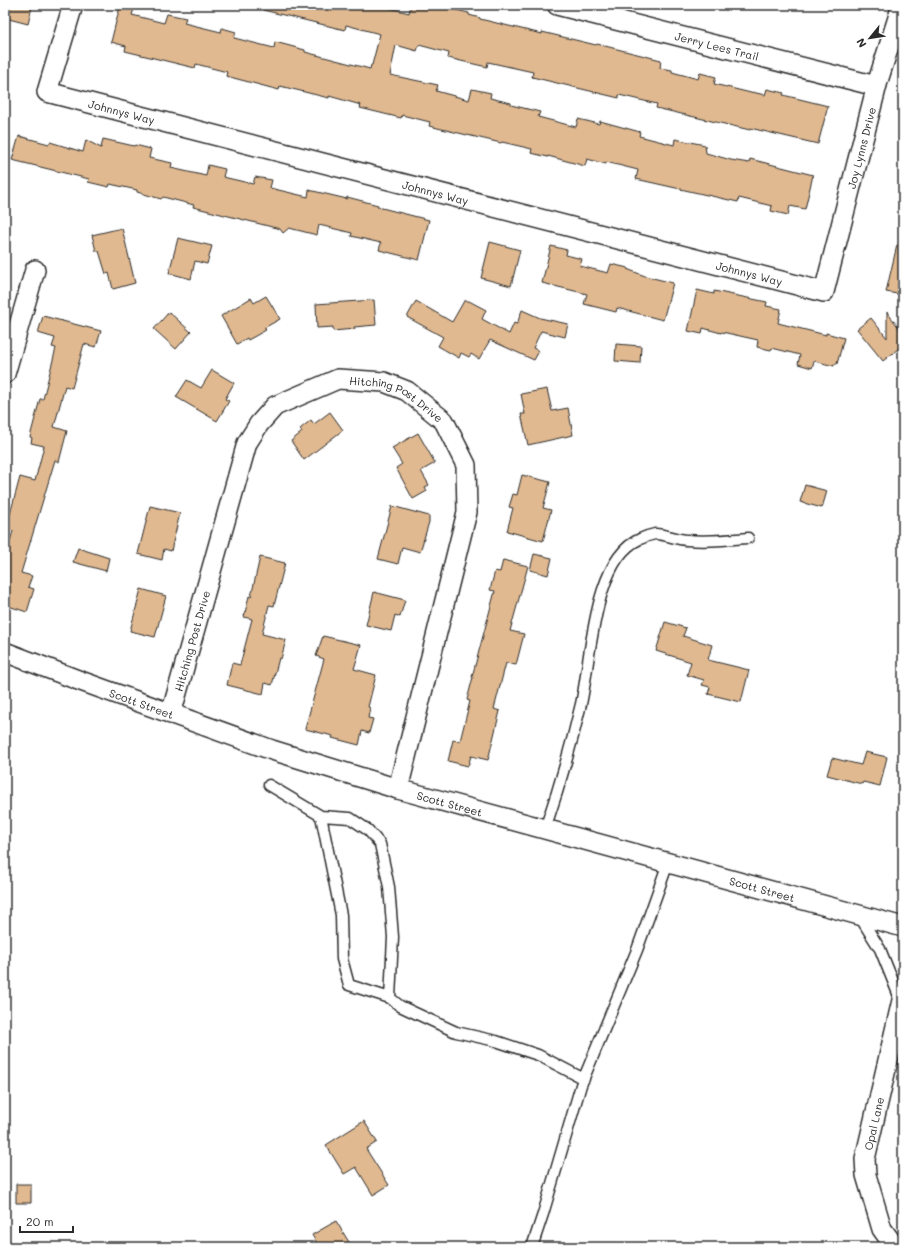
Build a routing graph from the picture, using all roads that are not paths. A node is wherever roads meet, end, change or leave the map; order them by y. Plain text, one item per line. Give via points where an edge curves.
1 (73, 5) edge
2 (557, 5) edge
3 (902, 5) edge
4 (876, 86) junction
5 (35, 270) dead end
6 (824, 292) joint
7 (5, 374) edge
8 (748, 538) dead end
9 (5, 652) edge
10 (171, 714) junction
11 (269, 785) dead end
12 (398, 789) junction
13 (321, 816) junction
14 (545, 829) junction
15 (668, 863) junction
16 (859, 915) junction
17 (903, 927) edge
18 (390, 998) junction
19 (902, 1000) edge
20 (584, 1079) junction
21 (532, 1247) edge
22 (895, 1247) edge

1 - 6 street, Johnnys Way via 48,92
2 - 4 street, Jerry Lees Trail
3 - 4 street, Joy Lynns Drive
4 - 6 street, Joy Lynns Drive
5 - 7 street
8 - 14 lane via 686,540 656,534 630,545 618,558 601,594 581,703 559,788
9 - 10 street, Scott Street
10 - 12 street, Scott Street via 272,750
10 - 12 street, Hitching Post Drive via 247,443 259,424 275,406 338,379 384,382 407,391 444,421 466,465 467,512
11 - 13 lane
12 - 14 street, Scott Street
13 - 18 lane via 341,915 342,959 348,985
13 - 18 lane via 350,818 368,830 380,844 389,887 393,937
14 - 15 street, Scott Street
15 - 16 street, Scott Street
15 - 20 lane via 637,950
16 - 17 street, Scott Street
16 - 19 lane via 880,949
18 - 20 lane via 400,1006 456,1032 496,1041 538,1056
19 - 22 street, Opal Lane via 865,1159 866,1175 882,1229
20 - 21 lane

